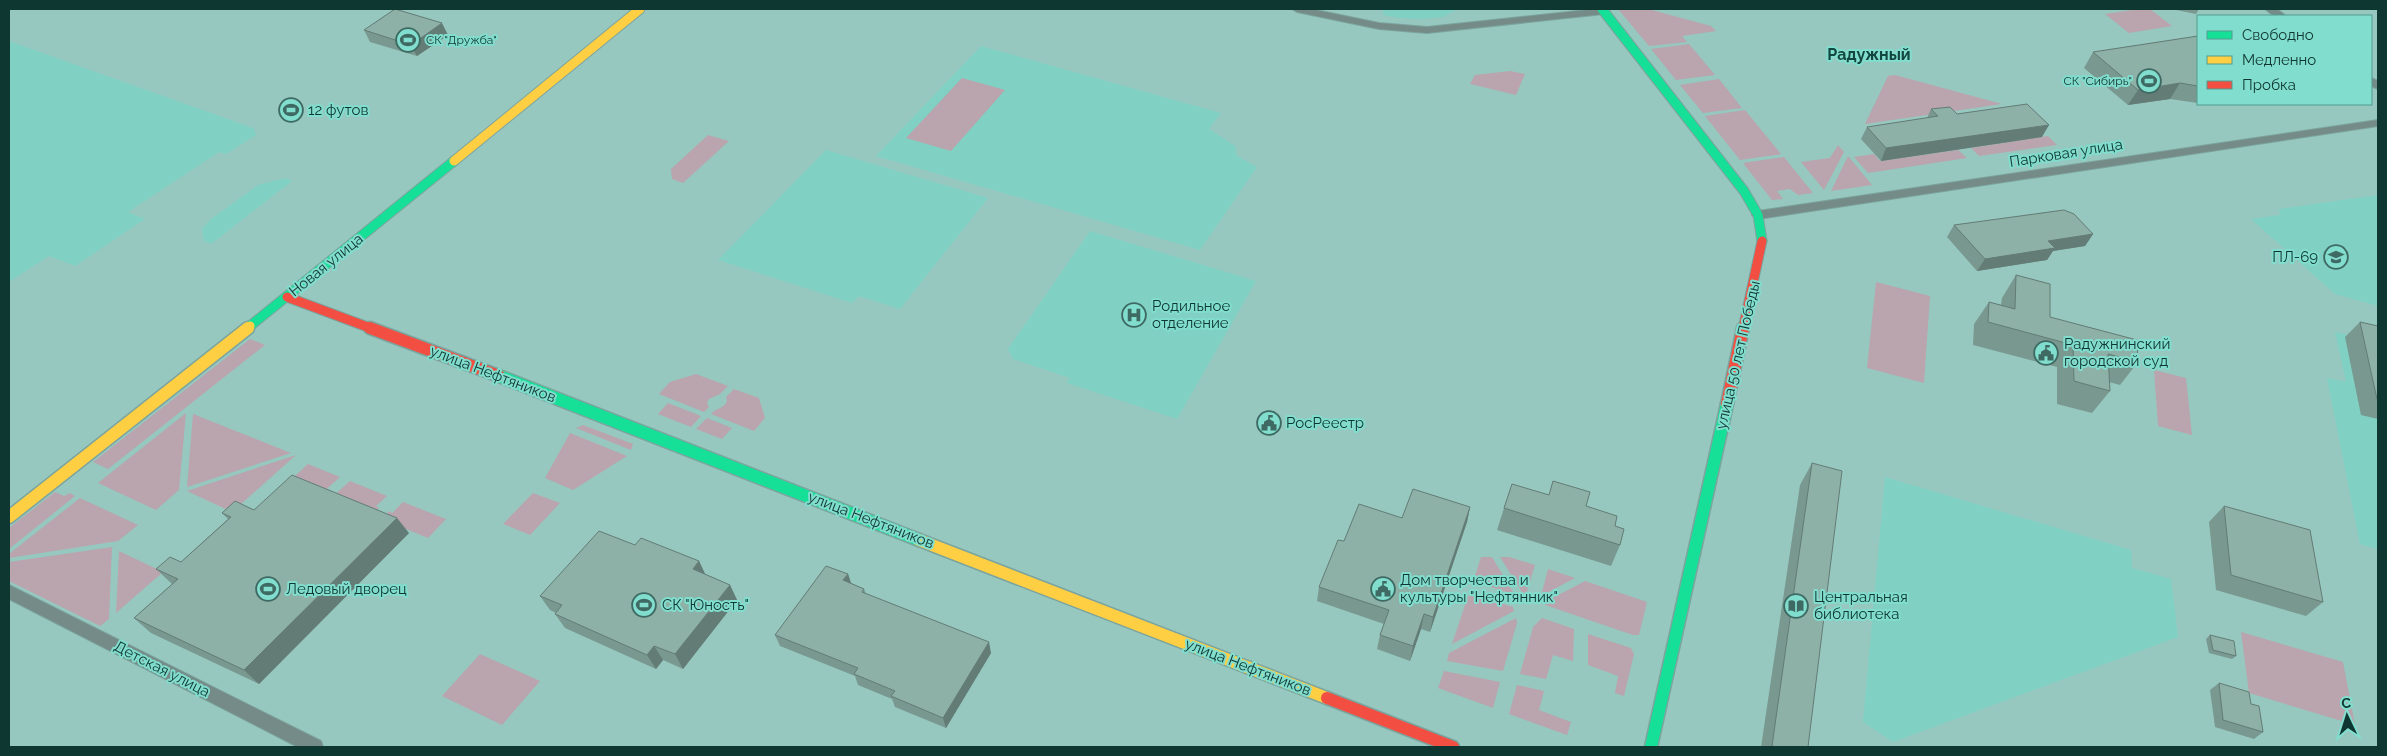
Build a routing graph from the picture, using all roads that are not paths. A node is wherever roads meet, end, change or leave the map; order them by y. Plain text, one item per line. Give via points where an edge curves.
1 (640, 9) edge
2 (1297, 9) edge
3 (1603, 10) edge
4 (2378, 123) edge
5 (1758, 215) junction
6 (287, 297) junction
7 (9, 517) edge
8 (9, 592) edge
9 (315, 747) edge
10 (1453, 747) edge
11 (1651, 747) edge

1 - 6 street, Новая улица
2 - 3 street via 1379,26 1427,30
3 - 5 street, улица 50 лет Победы via 1732,174
4 - 5 street, Парковая улица
5 - 11 street, улица 50 лет Победы via 1763,245
6 - 7 street, Новая улица
6 - 10 street, улица Нефтяников
8 - 9 street, Детская улица

